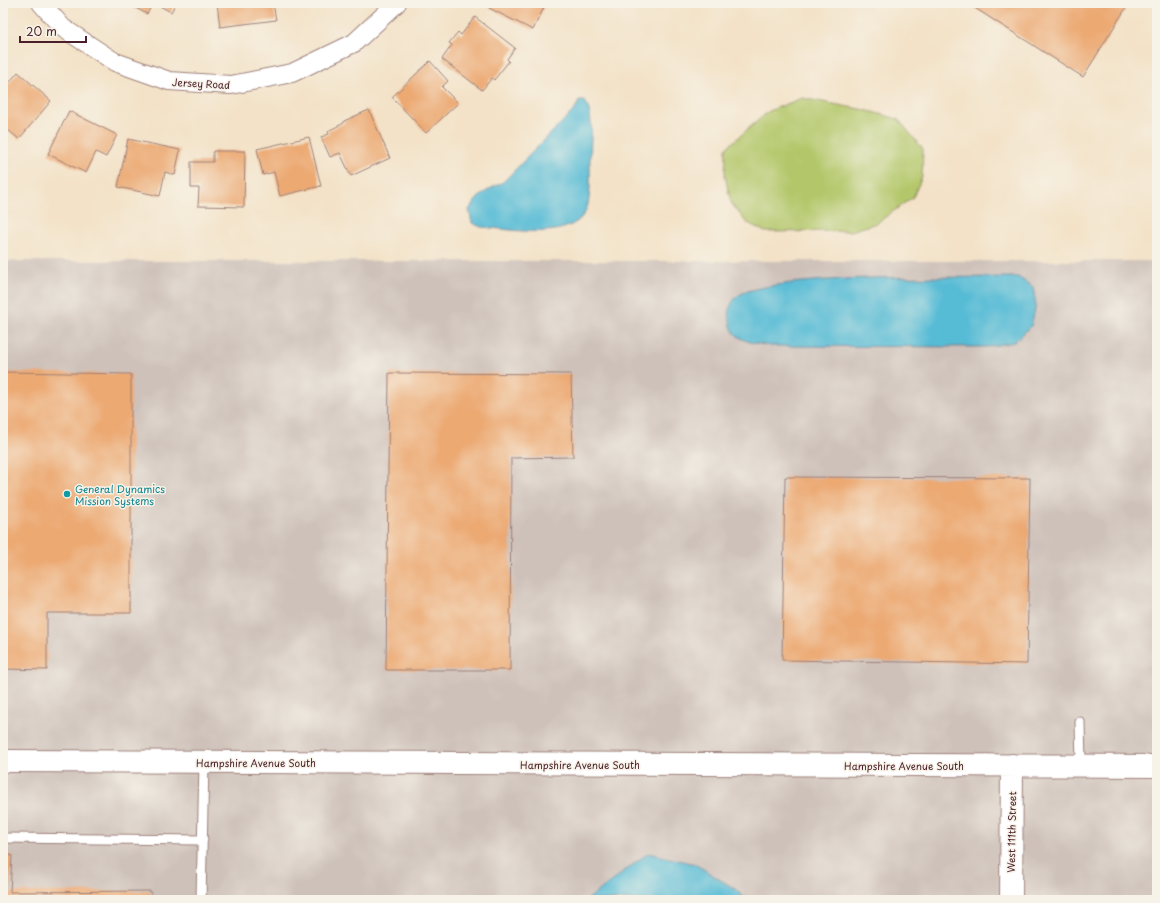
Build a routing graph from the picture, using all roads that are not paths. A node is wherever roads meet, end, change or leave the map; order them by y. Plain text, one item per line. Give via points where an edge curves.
1 (41, 3) edge
2 (397, 3) edge
3 (1080, 722) dead end
4 (3, 761) edge
5 (204, 762) junction
6 (1081, 764) junction
7 (1012, 765) junction
8 (1157, 766) edge
9 (3, 838) edge
10 (203, 840) junction
11 (201, 900) edge
12 (1011, 900) edge

1 - 2 street, Jersey Road via 63,28 115,62 169,81 231,85 292,72 354,43
3 - 6 lane
4 - 5 street, Hampshire Avenue South
5 - 7 street, Hampshire Avenue South
5 - 10 lane
6 - 7 street, Hampshire Avenue South
6 - 8 street, Hampshire Avenue South
7 - 12 street, West 111th Street
9 - 10 lane
10 - 11 lane

